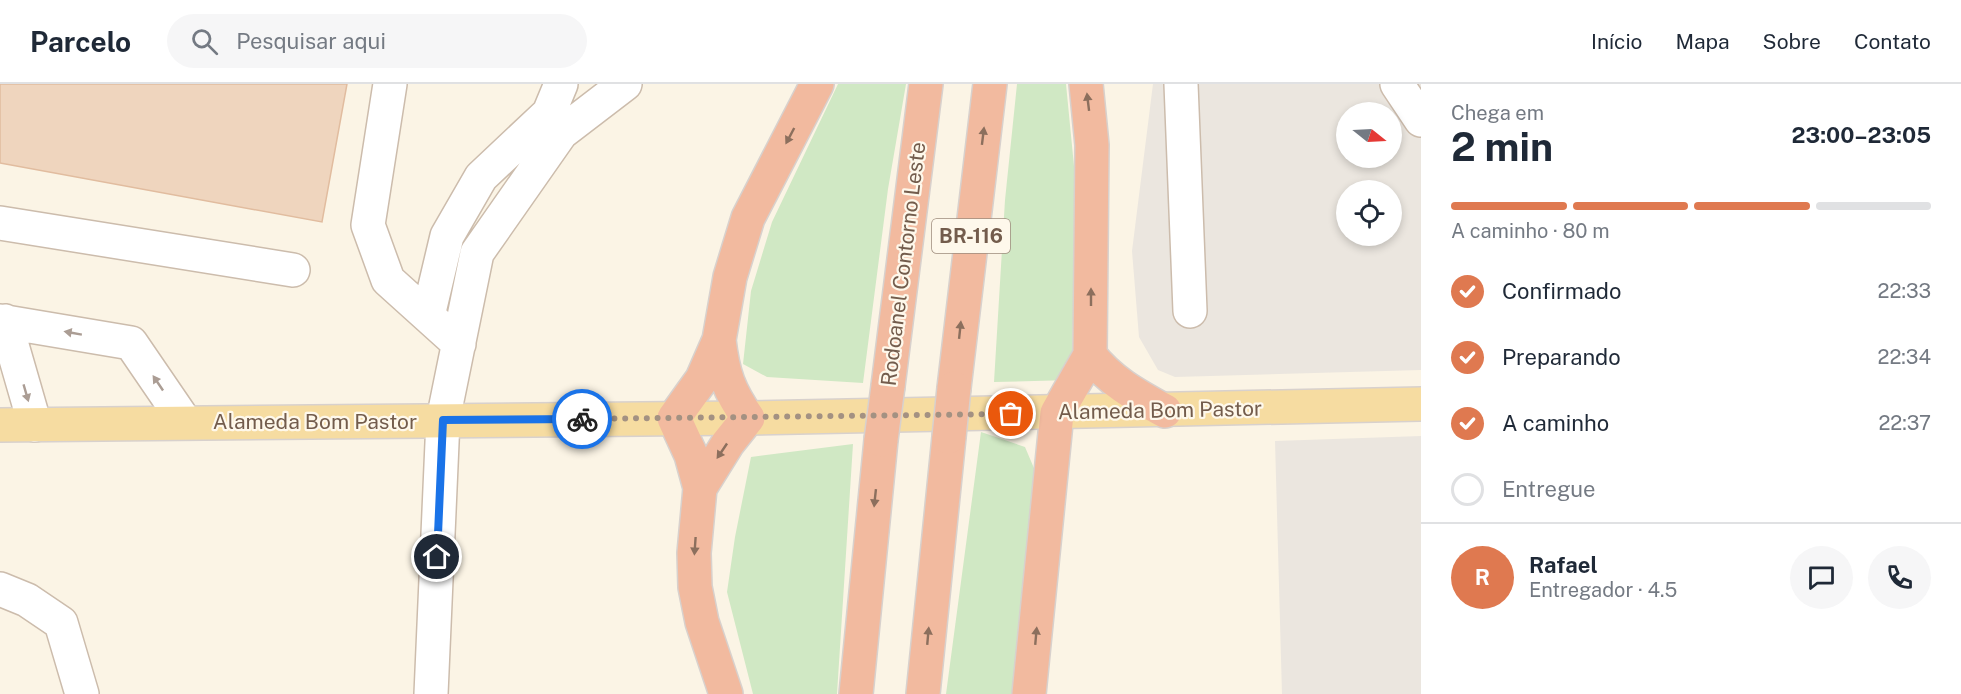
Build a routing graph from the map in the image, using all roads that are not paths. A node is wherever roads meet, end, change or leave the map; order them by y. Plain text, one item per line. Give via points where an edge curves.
1 (390, 84) edge
2 (561, 84) edge
3 (625, 84) edge
4 (926, 84) edge
5 (990, 84) edge
6 (1086, 84) edge
7 (1181, 84) edge
8 (1398, 84) edge
9 (814, 87) edge
10 (1421, 120) edge
11 (0, 223) edge
12 (292, 270) dead end
13 (1190, 311) dead end
14 (428, 316) junction
15 (3, 321) edge
16 (719, 340) junction
17 (459, 344) junction
18 (1090, 355) junction
19 (1421, 404) edge
20 (1165, 411) junction
21 (1057, 413) junction
22 (675, 418) junction
23 (748, 418) junction
24 (443, 420) junction
25 (185, 422) junction
26 (0, 425) edge
27 (35, 425) junction
28 (700, 488) junction
29 (0, 590) edge
30 (82, 694) edge
31 (431, 694) edge
32 (726, 694) edge
33 (856, 694) edge
34 (923, 694) edge
35 (1029, 694) edge

1 - 14 street via 368,225 388,280
2 - 14 street via 549,113 481,177 447,236
3 - 17 street via 561,133 477,253
4 -> 33 highway, Rodoanel Contorno Leste / BR-116, bridge via 881,440
34 -> 5 highway, BR-116, bridge
18 -> 6 highway via 1092,145
7 - 13 street
8 - 10 street
9 -> 16 highway via 747,218 730,277
11 - 12 street
14 - 17 street
25 -> 15 street via 131,343
15 -> 27 street
16 - 22 highway via 702,379
16 - 23 highway via 726,380
17 - 24 street
18 - 20 highway via 1117,383
18 - 21 highway
19 - 20 main road, Alameda Bom Pastor
20 - 21 main road, Alameda Bom Pastor
21 - 23 main road, Alameda Bom Pastor
35 -> 21 highway
22 - 23 main road, Alameda Bom Pastor
22 - 24 main road, Alameda Bom Pastor
22 - 28 highway
23 -> 28 highway
24 - 25 main road, Alameda Bom Pastor
24 - 31 street
25 - 27 main road, Alameda Bom Pastor
26 - 27 main road, Alameda Bom Pastor
28 -> 32 highway via 695,587 702,622
29 - 30 street via 27,600 61,623

